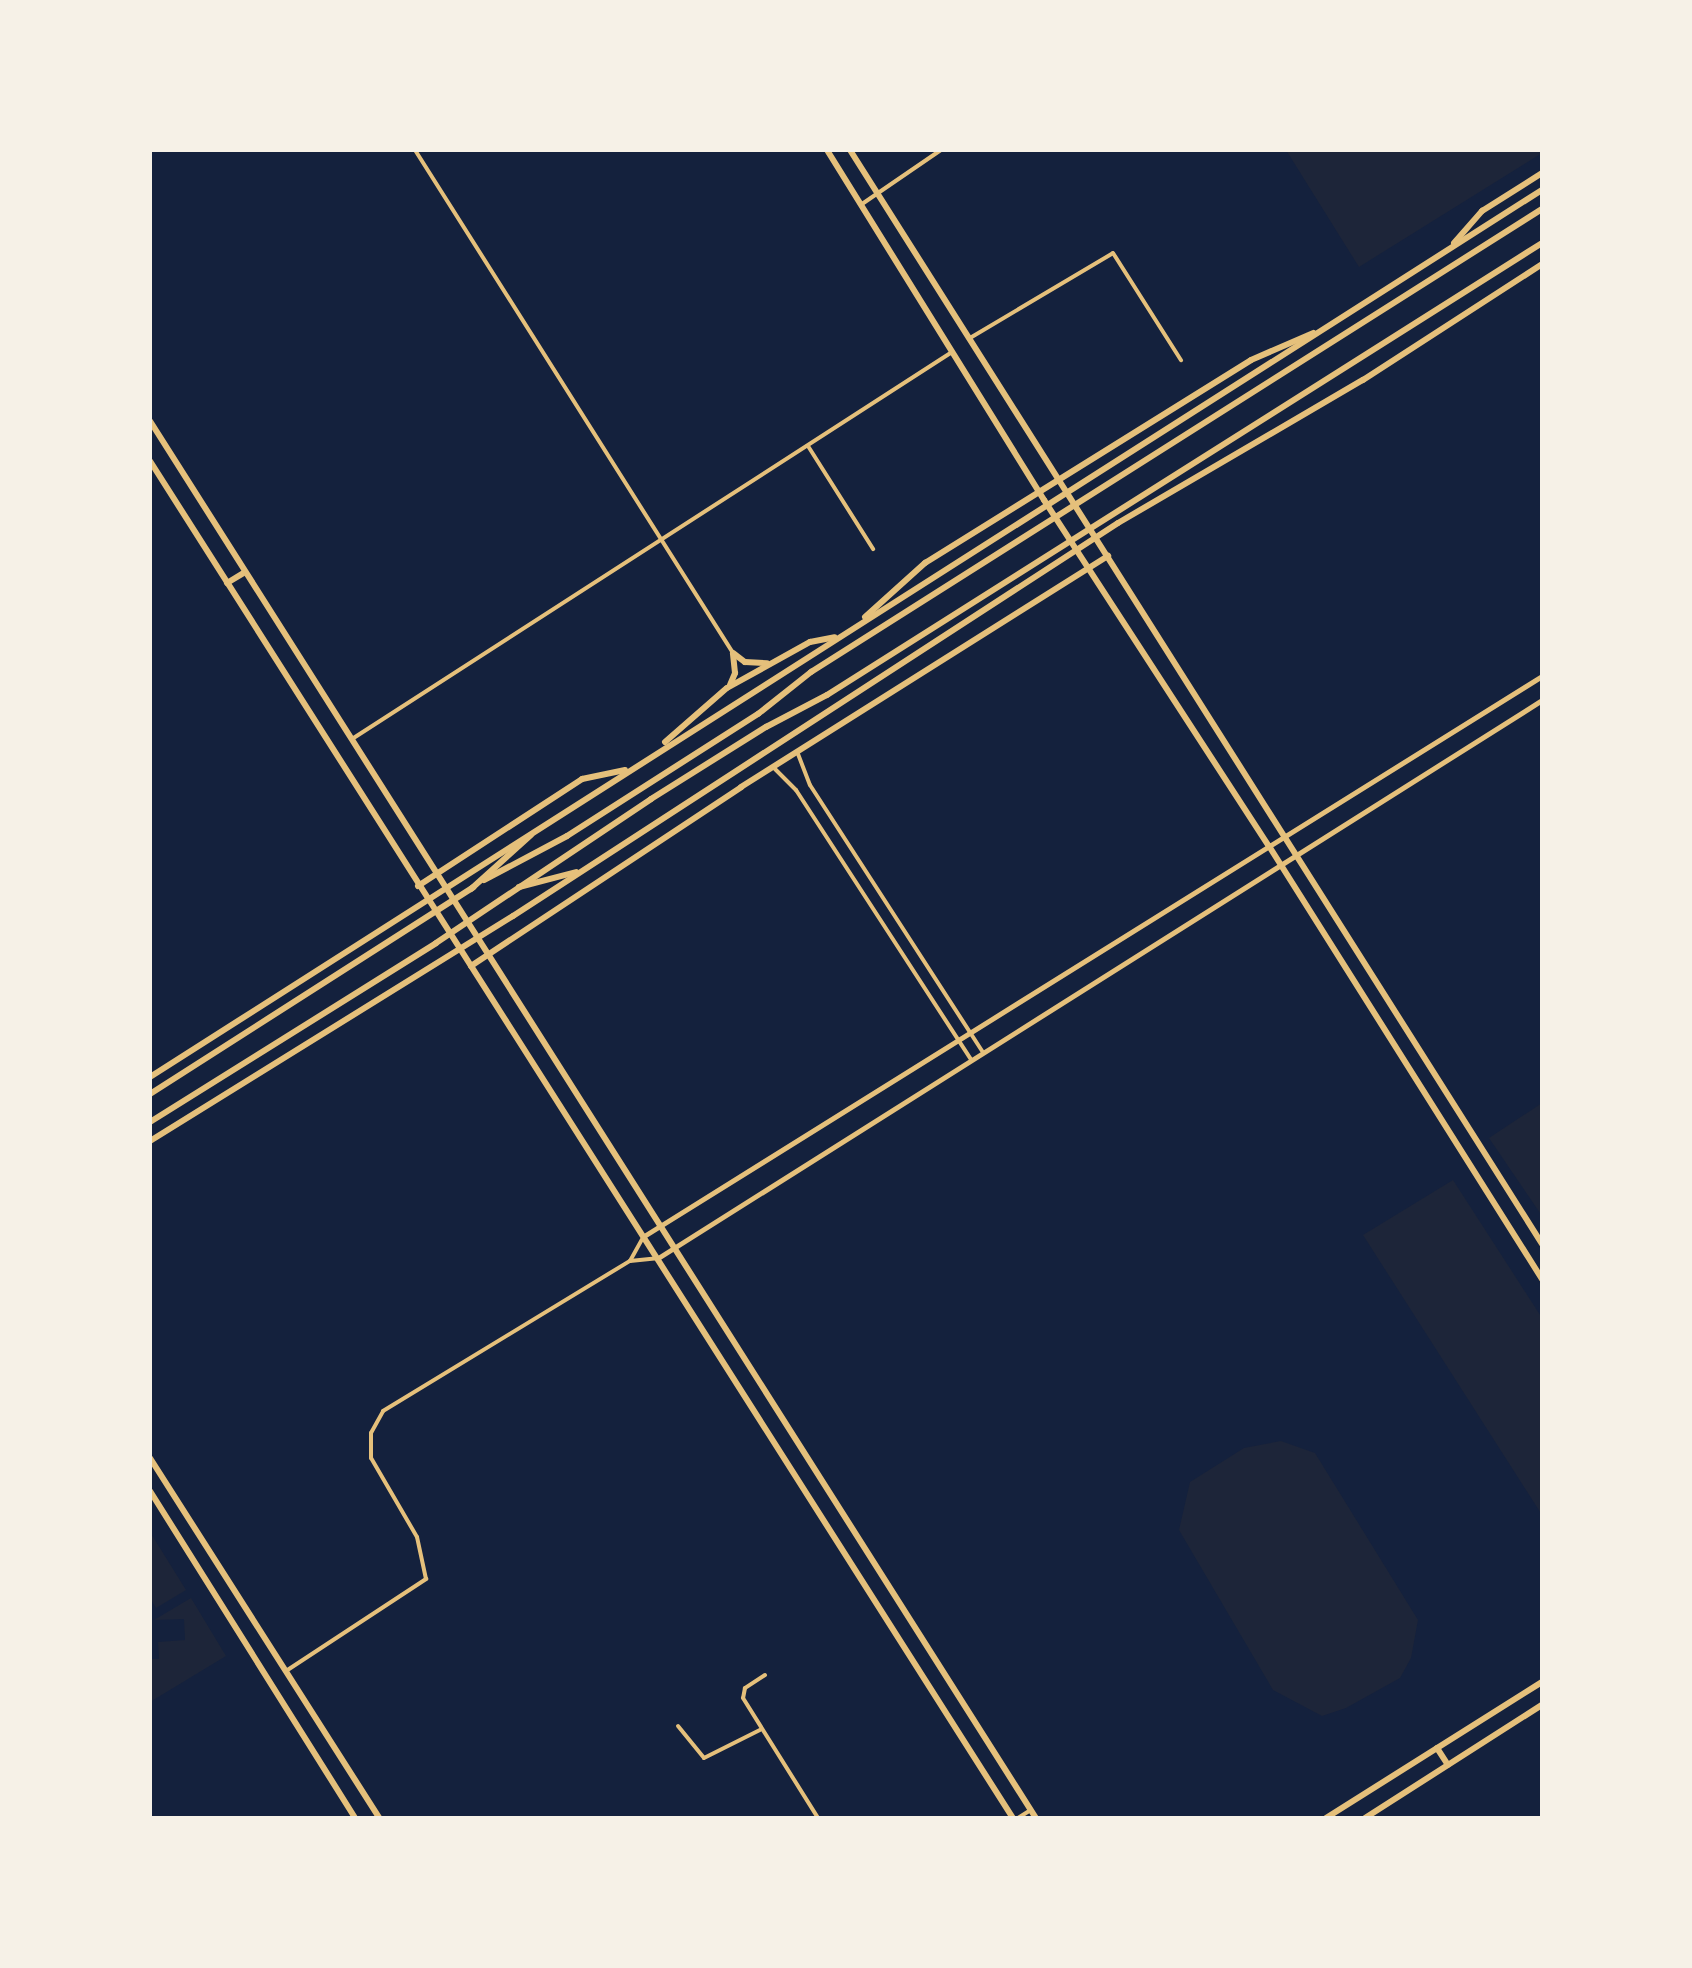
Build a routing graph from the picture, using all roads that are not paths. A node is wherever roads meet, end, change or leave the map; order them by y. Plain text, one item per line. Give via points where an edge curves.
1 (415, 150) edge
2 (827, 150) edge
3 (850, 150) edge
4 (941, 150) edge
5 (1542, 173) edge
6 (1542, 190) edge
7 (878, 193) junction
8 (861, 205) junction
9 (1542, 209) edge
10 (1542, 243) edge
11 (1450, 248) junction
12 (1542, 264) edge
13 (1324, 330) junction
14 (970, 338) junction
15 (952, 352) junction
16 (1181, 360) dead end
17 (150, 421) edge
18 (808, 446) junction
19 (150, 462) edge
20 (1062, 484) junction
21 (1042, 496) junction
22 (663, 541) junction
23 (874, 549) dead end
24 (1107, 554) junction
25 (1087, 567) junction
26 (245, 572) junction
27 (227, 583) junction
28 (858, 625) junction
29 (841, 636) junction
30 (733, 653) junction
31 (768, 663) junction
32 (1542, 676) edge
33 (728, 688) junction
34 (1542, 700) edge
35 (352, 739) junction
36 (658, 750) junction
37 (798, 754) junction
38 (775, 768) junction
39 (626, 770) junction
40 (547, 820) junction
41 (1285, 835) junction
42 (1269, 846) junction
43 (1296, 854) junction
44 (1280, 864) junction
45 (582, 870) junction
46 (440, 877) junction
47 (419, 888) junction
48 (520, 888) junction
49 (470, 889) junction
50 (486, 950) junction
51 (471, 966) junction
52 (970, 1032) junction
53 (958, 1039) junction
54 (983, 1052) junction
55 (971, 1059) junction
56 (150, 1077) edge
57 (150, 1094) edge
58 (150, 1122) edge
59 (150, 1141) edge
60 (662, 1225) junction
61 (644, 1236) junction
62 (1542, 1244) edge
63 (676, 1246) junction
64 (658, 1258) junction
65 (630, 1261) junction
66 (1542, 1279) edge
67 (150, 1458) edge
68 (167, 1485) junction
69 (151, 1494) edge
70 (246, 1609) junction
71 (231, 1617) junction
72 (286, 1671) junction
73 (765, 1675) dead end
74 (1542, 1682) edge
75 (1542, 1705) edge
76 (678, 1726) dead end
77 (762, 1729) junction
78 (1438, 1748) junction
79 (1448, 1765) junction
80 (1031, 1810) junction
81 (355, 1818) edge
82 (379, 1818) edge
83 (818, 1818) edge
84 (1015, 1818) edge
85 (1036, 1818) edge
86 (1326, 1818) edge
87 (1364, 1818) edge

1 - 22 street
2 - 8 main road
3 - 7 main road
4 - 7 street
5 - 11 main road via 1482,211
6 - 11 main road
7 - 8 street
7 - 14 main road
8 - 15 main road
9 - 49 main road via 810,672 758,714 567,836
10 - 48 main road via 827,695 651,798
11 - 13 main road
12 - 45 main road via 1363,380 1118,522
13 - 20 main road via 1251,360
13 - 28 main road
14 - 16 street via 1113,252
14 - 20 main road
15 - 18 street
15 - 21 main road
17 - 26 main road
18 - 22 street
18 - 23 street
19 - 27 main road
20 - 21 main road
20 - 24 main road
21 - 25 main road
21 - 28 main road via 912,572
22 - 30 street
22 - 35 street
24 - 25 main road
24 - 41 main road
25 - 37 main road
25 - 42 main road
26 - 27 main road
26 - 35 main road
27 - 47 main road
28 - 29 main road
29 - 31 main road via 810,642
29 - 36 main road
30 - 31 main road via 749,663
30 - 33 main road
31 - 33 main road
32 - 41 street
33 - 36 main road
34 - 43 street
35 - 46 main road
36 - 39 main road
37 - 38 main road
37 - 52 street via 810,785
38 - 50 main road
38 - 53 street via 796,790
39 - 40 main road
39 - 46 main road via 565,788
40 - 49 main road
40 - 56 main road
41 - 42 street
41 - 43 main road
42 - 44 main road
42 - 52 street
43 - 44 street
43 - 62 main road
44 - 54 street
44 - 66 main road
45 - 48 main road
45 - 59 main road
46 - 47 main road
46 - 50 main road
47 - 51 main road
48 - 58 main road
49 - 57 main road
50 - 51 main road
50 - 60 main road
51 - 61 main road
52 - 53 street
52 - 54 street
53 - 55 street
53 - 60 street
54 - 55 street
55 - 63 street
60 - 61 street
60 - 63 main road
61 - 64 main road
61 - 65 street
63 - 64 street
63 - 80 main road
64 - 65 street
64 - 84 main road
65 - 72 street via 384,1411 370,1434 371,1458 416,1537 426,1579
67 - 68 main road
68 - 69 street
68 - 70 main road
69 - 71 main road
70 - 71 main road
70 - 72 main road
71 - 81 main road
72 - 82 main road
73 - 77 street via 743,1692
74 - 78 main road
75 - 79 main road
76 - 77 street via 704,1758
77 - 83 street
78 - 79 main road
78 - 86 main road
79 - 87 main road
80 - 84 street
80 - 85 main road

